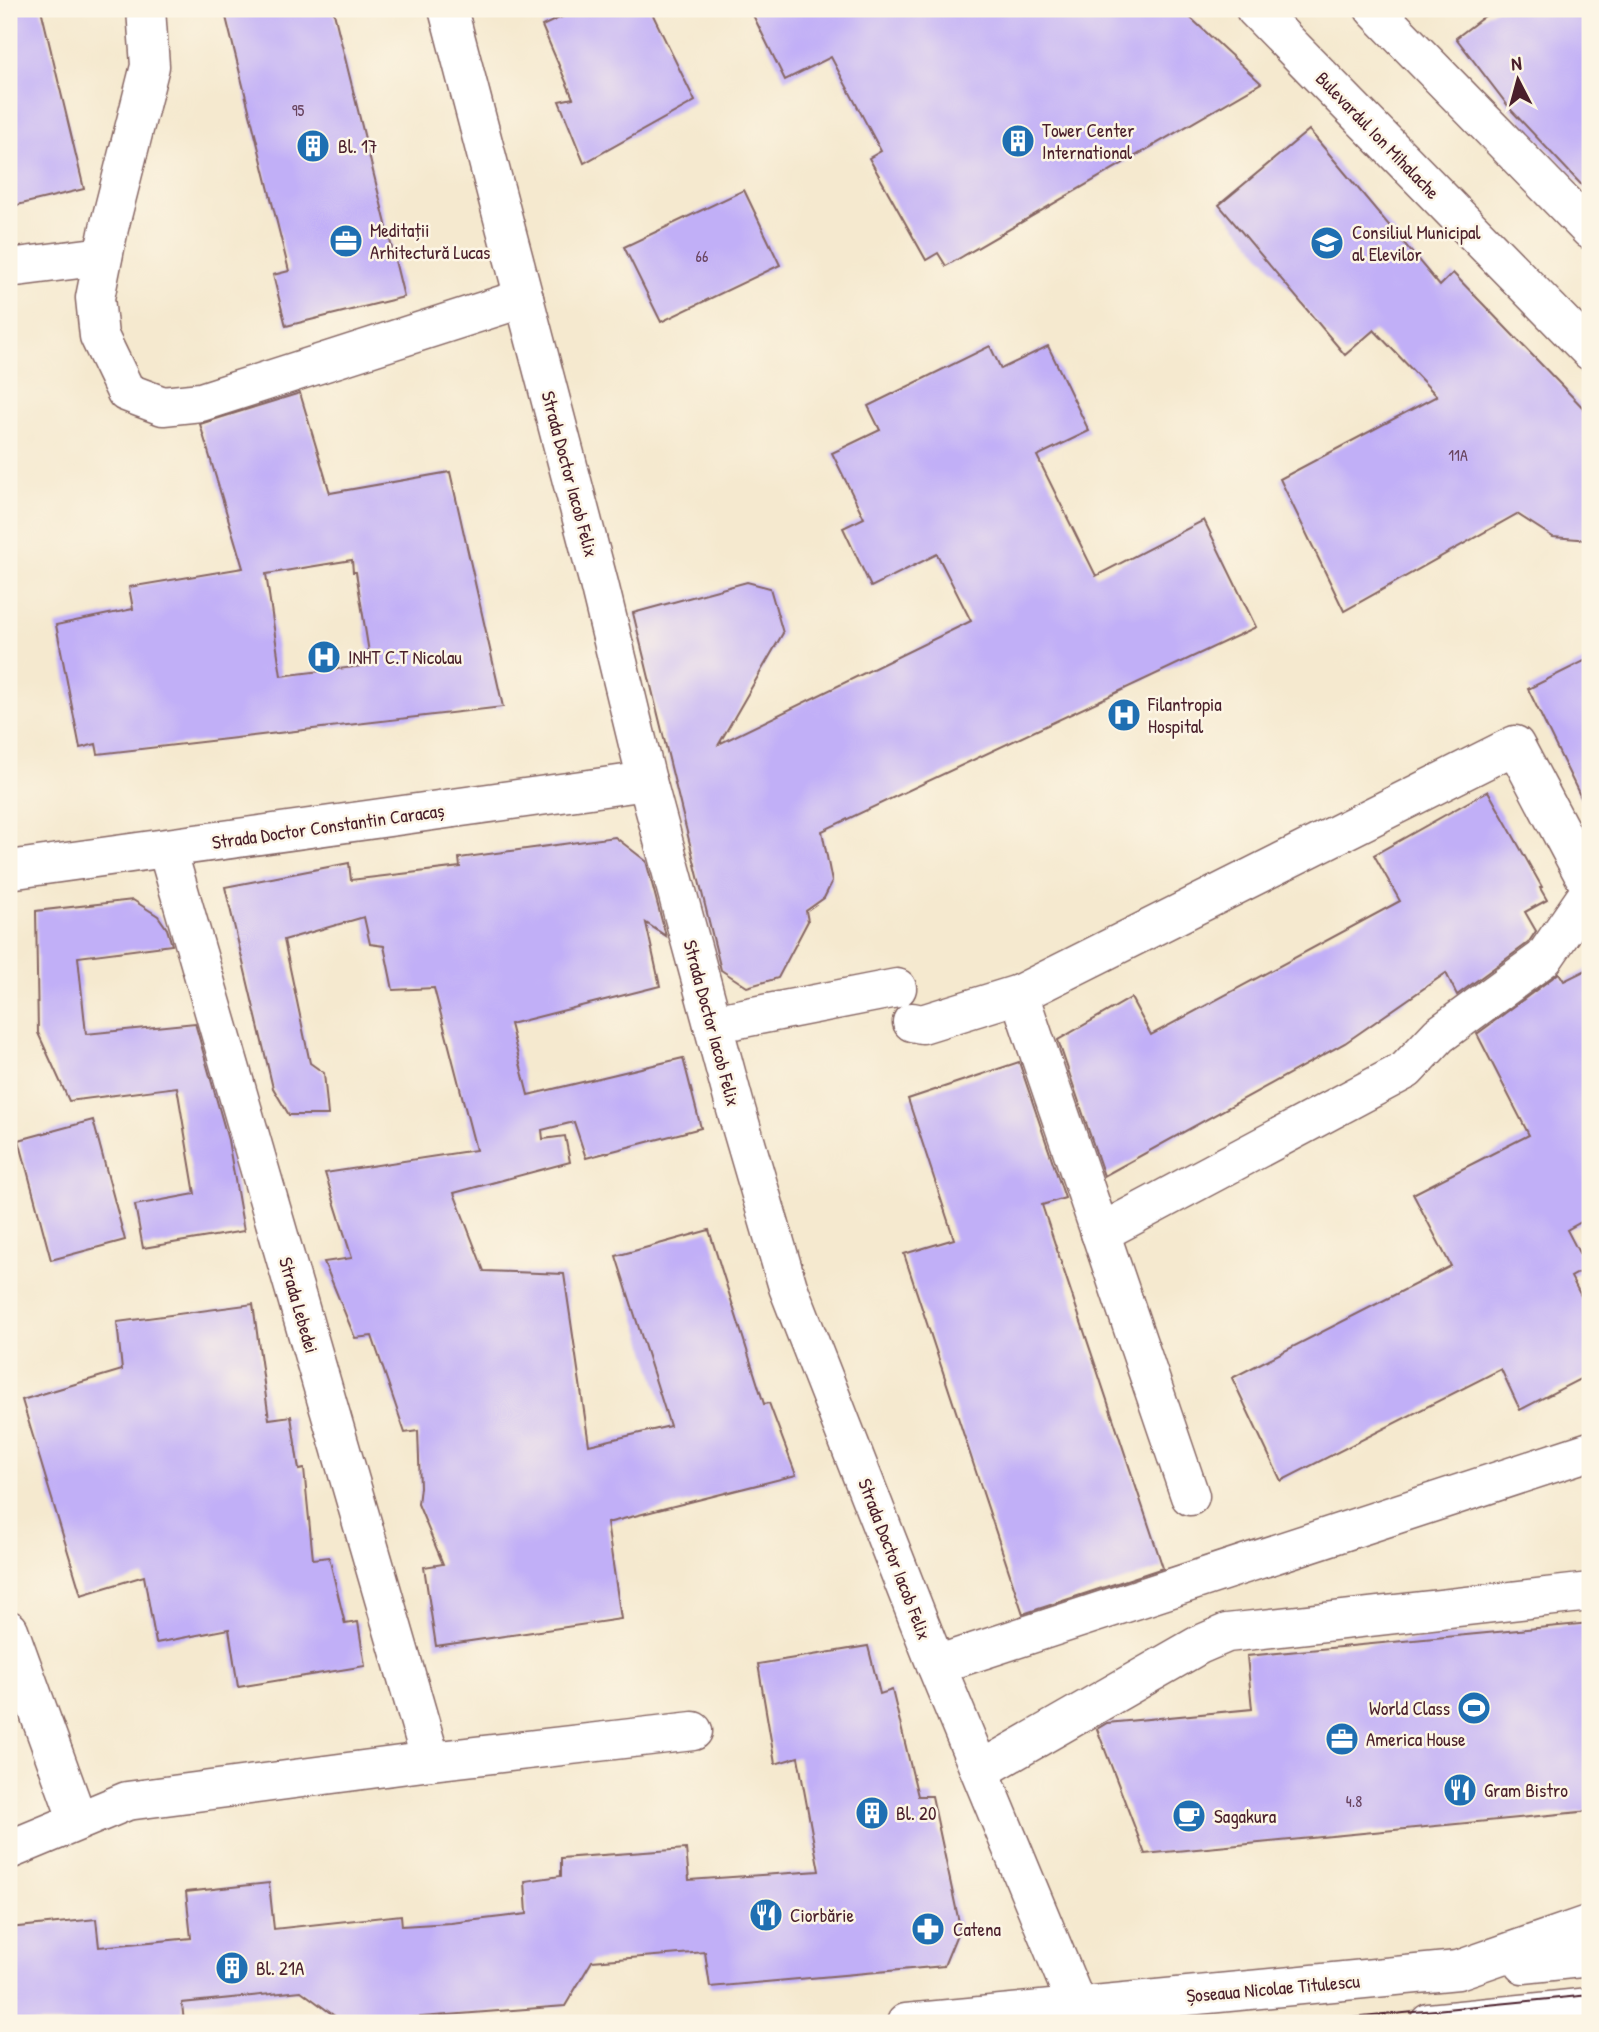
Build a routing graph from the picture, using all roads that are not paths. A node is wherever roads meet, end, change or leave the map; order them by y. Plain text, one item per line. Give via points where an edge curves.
1 (146, 9) edge
2 (448, 9) edge
3 (1255, 9) edge
4 (1374, 9) edge
5 (1590, 230) edge
6 (103, 256) junction
7 (9, 268) edge
8 (524, 298) junction
9 (1590, 351) edge
10 (647, 781) junction
11 (167, 849) junction
12 (9, 870) edge
13 (1590, 889) edge
14 (897, 988) dead end
15 (1019, 995) junction
16 (912, 1022) dead end
17 (713, 1024) junction
18 (1100, 1233) junction
19 (1590, 1451) edge
20 (1189, 1496) dead end
21 (1590, 1592) edge
22 (9, 1630) edge
23 (936, 1665) junction
24 (693, 1731) dead end
25 (431, 1761) junction
26 (981, 1770) junction
27 (78, 1821) junction
28 (9, 1850) edge
29 (1590, 1924) edge
30 (1590, 1957) edge
31 (1458, 1970) junction
32 (1590, 2007) edge
33 (1080, 2014) edge
34 (906, 2023) edge
35 (1429, 2023) edge

1 - 6 street via 150,66
2 - 8 street, Strada Doctor Iacob Felix
3 - 9 street, Bulevardul Ion Mihalache
4 - 5 street
6 - 7 street
6 - 8 street via 95,298 99,336 126,392 163,406 201,402
8 - 10 street, Strada Doctor Iacob Felix
10 - 11 street, Strada Doctor Constantin Caracaș
10 - 17 street, Strada Doctor Iacob Felix
11 - 12 street, Strada Doctor Constantin Caracaș
11 - 25 street, Strada Lebedei
13 - 15 street via 1515,745
13 - 18 street via 1544,958 1439,1035 1406,1070
14 - 17 street
15 - 16 street via 922,1024
15 - 18 street
17 - 23 street, Strada Doctor Iacob Felix via 788,1287
18 - 20 street
19 - 23 street
21 - 26 street via 1227,1633 1199,1644
22 - 27 street
23 - 26 street, Strada Doctor Iacob Felix
24 - 25 street
25 - 27 street via 127,1801
26 - 33 street, Strada Doctor Iacob Felix
27 - 28 street
29 - 31 street, Șoseaua Nicolae Titulescu
30 - 31 street
31 - 33 street, Șoseaua Nicolae Titulescu
32 - 35 street
33 - 34 street, Șoseaua Nicolae Titulescu

